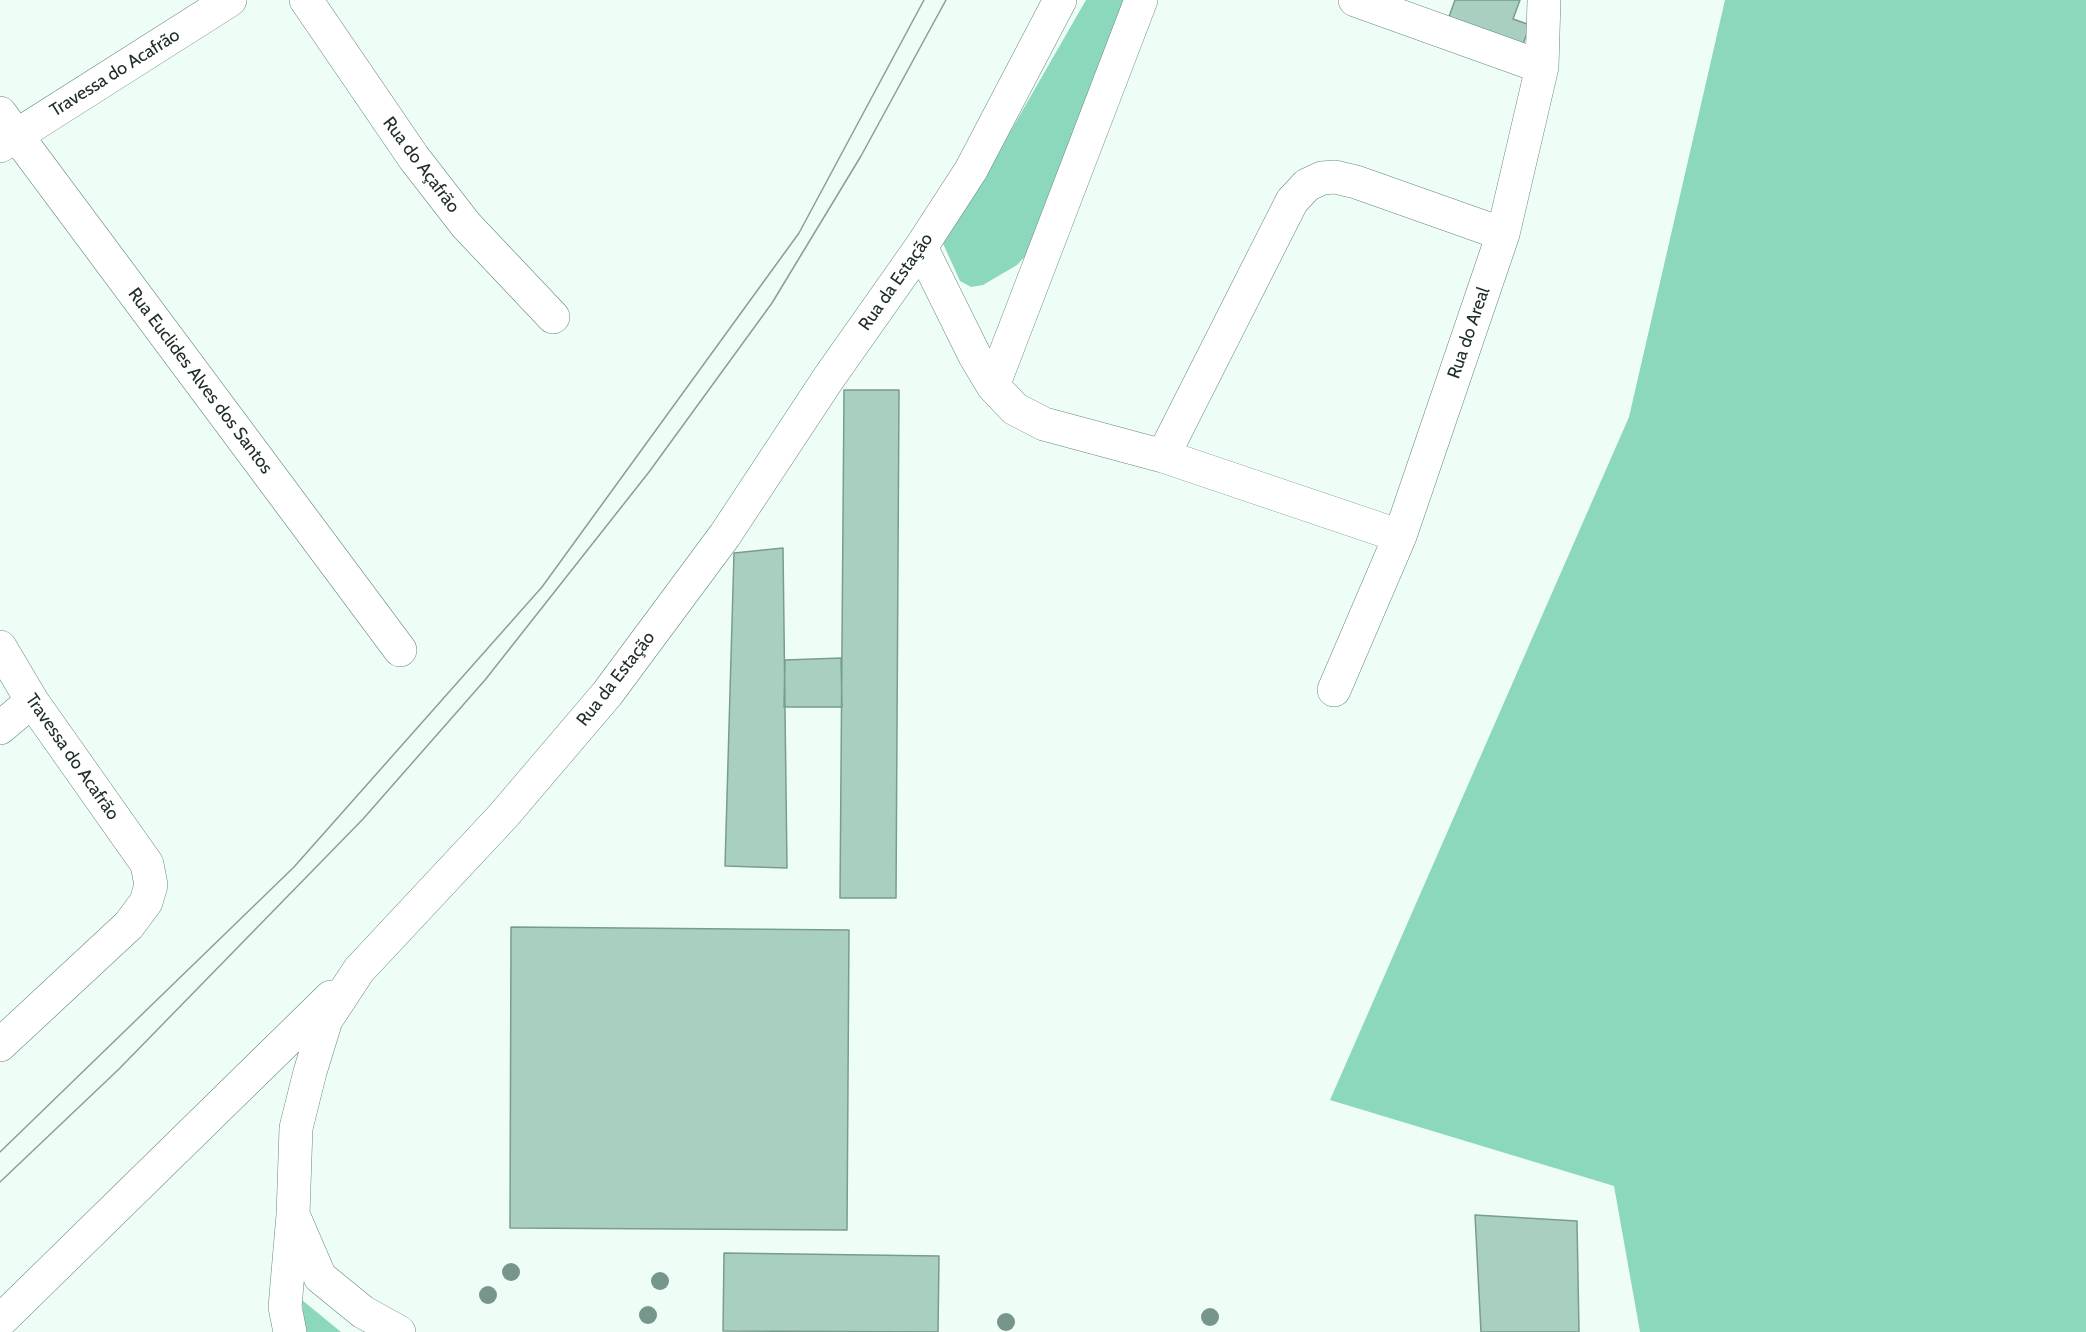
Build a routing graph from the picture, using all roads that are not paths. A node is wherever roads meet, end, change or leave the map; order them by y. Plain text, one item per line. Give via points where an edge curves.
1 (230, 0) edge
2 (306, 0) edge
3 (1060, 0) edge
4 (1141, 0) edge
5 (1354, 0) edge
6 (1544, 0) edge
7 (1542, 67) junction
8 (5, 131) edge
9 (1503, 234) junction
10 (921, 247) junction
11 (553, 317) dead end
12 (993, 386) junction
13 (1163, 456) junction
14 (1400, 536) junction
15 (0, 647) edge
16 (400, 650) dead end
17 (1334, 690) dead end
18 (32, 701) junction
19 (0, 728) edge
20 (358, 970) junction
21 (0, 1045) edge
22 (293, 1215) junction
23 (0, 1321) edge
24 (290, 1332) edge
25 (399, 1332) edge

1 - 8 street, Travessa do Acafrão
2 - 11 street, Rua do Açafrão via 414,158 466,225
3 - 10 street, Rua da Estação via 971,170
4 - 12 street
5 - 7 street
6 - 7 street, Rua do Areal
7 - 9 street, Rua do Areal
8 - 16 street, Rua Euclides Alves dos Santos
9 - 13 street via 1356,182 1335,177 1308,185 1292,201
9 - 14 street, Rua do Areal
10 - 12 street
10 - 20 street, Rua da Estação via 725,535 607,694 503,816
12 - 13 street via 1015,409 1044,424
13 - 14 street
14 - 17 street, Rua do Areal
15 - 18 street, Travessa do Acafrão
18 - 19 street
18 - 21 street, Travessa do Acafrão via 147,864 151,885 146,902 129,925
20 - 22 street, Rua da Estação via 326,1020 310,1072 296,1128
20 - 23 street
22 - 24 street via 285,1307
22 - 25 street, Rua da Estação via 320,1277 363,1312

